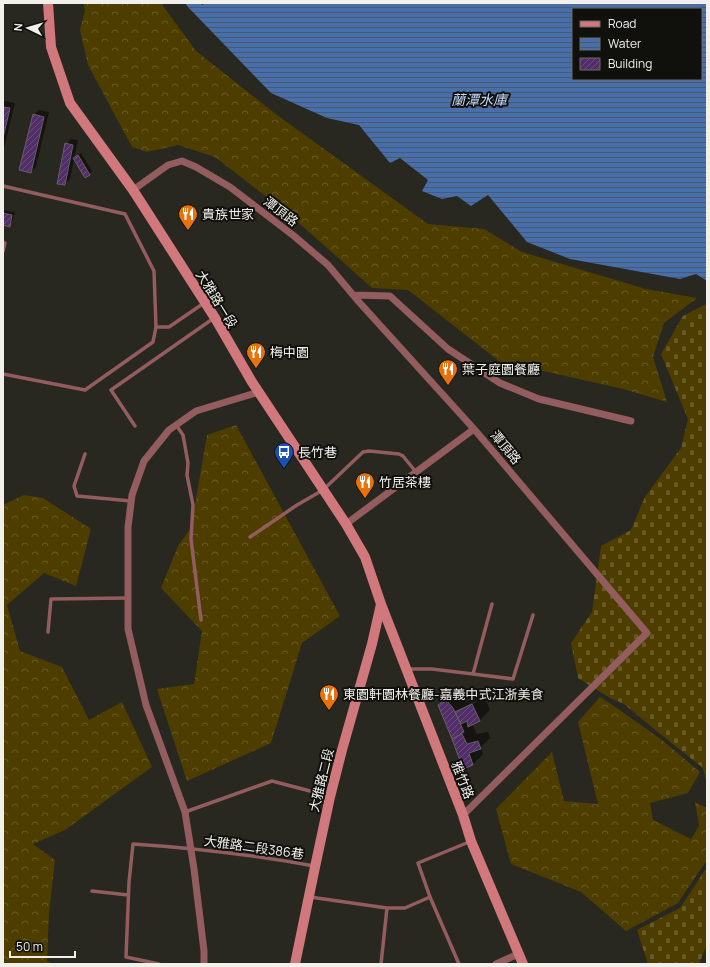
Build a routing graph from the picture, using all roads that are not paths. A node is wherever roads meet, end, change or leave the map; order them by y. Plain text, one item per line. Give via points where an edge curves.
1 (48, 3) edge
2 (3, 186) edge
3 (132, 190) junction
4 (3, 242) edge
5 (3, 251) edge
6 (354, 296) junction
7 (205, 303) junction
8 (214, 318) junction
9 (156, 327) junction
10 (3, 374) edge
11 (259, 392) junction
12 (631, 421) dead end
13 (176, 425) junction
14 (135, 426) dead end
15 (474, 429) junction
16 (85, 454) dead end
17 (416, 472) junction
18 (324, 490) junction
19 (131, 501) junction
20 (346, 524) junction
21 (250, 537) dead end
22 (127, 598) junction
23 (382, 604) junction
24 (492, 604) dead end
25 (533, 615) dead end
26 (201, 620) dead end
27 (48, 632) dead end
28 (407, 670) junction
29 (473, 674) junction
30 (330, 797) junction
31 (185, 812) junction
32 (463, 815) junction
33 (471, 841) junction
34 (190, 848) junction
35 (315, 867) junction
36 (92, 891) dead end
37 (128, 895) junction
38 (309, 896) junction
39 (430, 897) junction
40 (387, 908) junction
41 (518, 954) junction
42 (159, 964) edge
43 (204, 964) edge
44 (295, 964) edge
45 (381, 964) edge
46 (459, 964) edge
47 (496, 964) edge
48 (523, 964) edge

1 - 3 main road, 大雅路一段 via 51,47 70,103
2 - 9 lane via 125,214 154,271
3 - 6 street, 潭頂路 via 168,165 182,161 196,167 230,187 294,236 328,265
3 - 7 main road, 大雅路一段
4 - 5 lane
6 - 12 street via 390,296 448,349 500,383 539,399
6 - 15 street, 潭頂路
7 - 8 main road, 大雅路一段
7 - 9 lane via 169,328
8 - 11 main road, 大雅路一段
8 - 14 lane via 111,390
9 - 10 lane via 153,342 85,390
11 - 13 street via 196,411
11 - 18 main road, 大雅路一段
13 - 19 street via 144,461
13 - 26 lane via 183,435 188,463 187,475 193,505 190,539
15 - 17 street
15 - 32 street, 潭頂路 via 647,633
16 - 19 lane via 74,486 77,496
17 - 18 lane via 399,454 363,452
17 - 20 street
18 - 20 main road, 大雅路一段
18 - 21 lane
19 - 22 street
20 - 23 main road, 大雅路一段 via 365,557
22 - 27 lane via 51,599
22 - 31 street via 128,629 146,706
23 - 28 main road, 雅竹路
23 - 30 main road, 大雅路二段
24 - 29 lane
25 - 29 lane via 513,679
28 - 29 lane via 432,669
28 - 32 main road, 雅竹路
30 - 31 lane via 272,781
30 - 35 main road, 大雅路二段
31 - 34 street
32 - 33 main road, 雅竹路
33 - 39 lane via 418,864
33 - 41 main road, 雅竹路
34 - 35 lane, 大雅路二段386巷
34 - 37 lane, 大雅路二段386巷 via 133,844
34 - 43 street
35 - 38 main road, 大雅路二段
36 - 37 lane
37 - 42 lane via 126,957
38 - 40 lane
38 - 44 main road, 大雅路二段
39 - 40 lane via 405,908
39 - 46 lane
40 - 45 lane
41 - 47 street
41 - 48 main road, 雅竹路

